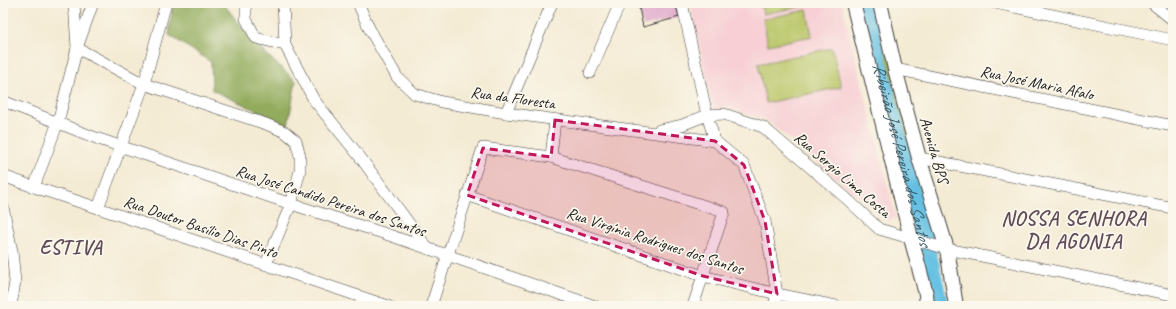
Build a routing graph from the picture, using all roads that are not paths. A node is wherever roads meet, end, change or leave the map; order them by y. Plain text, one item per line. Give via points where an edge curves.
1 (74, 3) edge
2 (93, 3) edge
3 (166, 3) edge
4 (246, 3) edge
5 (283, 3) edge
6 (358, 3) edge
7 (552, 3) edge
8 (620, 3) edge
9 (682, 3) edge
10 (853, 3) edge
11 (880, 3) edge
12 (995, 3) edge
13 (1152, 3) edge
14 (1173, 20) edge
15 (1173, 40) edge
16 (284, 45) junction
17 (77, 48) junction
18 (895, 69) junction
19 (590, 73) dead end
20 (144, 84) junction
21 (3, 101) edge
22 (506, 113) junction
23 (707, 115) junction
24 (555, 120) junction
25 (58, 122) junction
26 (1173, 126) edge
27 (650, 132) junction
28 (715, 141) junction
29 (120, 146) junction
30 (551, 156) junction
31 (919, 158) junction
32 (3, 176) edge
33 (34, 187) junction
34 (467, 195) junction
35 (291, 204) junction
36 (3, 207) edge
37 (98, 208) junction
38 (1173, 208) edge
39 (912, 238) junction
40 (428, 249) junction
41 (945, 249) junction
42 (447, 256) junction
43 (266, 264) junction
44 (703, 276) junction
45 (777, 294) junction
46 (1173, 295) edge
47 (11, 306) edge
48 (388, 306) edge
49 (431, 306) edge
50 (595, 306) edge
51 (693, 306) edge
52 (774, 306) edge
53 (836, 306) edge
54 (927, 306) edge
55 (956, 306) edge

1 - 17 street
2 - 17 street
3 - 20 street
4 - 16 street via 246,19 256,38
5 - 16 street
6 - 22 street, Rua da Floresta via 397,77 415,94 442,102
7 - 22 street
8 - 19 street
9 - 23 street
10 - 39 main road
11 - 18 main road, Avenida BPS
12 - 15 street
13 - 14 street
16 - 40 street via 314,100
17 - 20 street
17 - 25 street
18 - 26 street, Rua José Maria Afalo
18 - 31 main road, Avenida BPS
20 - 29 street
20 - 35 street via 285,132 296,141 300,156 300,171
21 - 25 street, Rua José Candido Pereira dos Santos
22 - 24 street, Rua da Floresta
23 - 27 street via 682,126
23 - 28 street
23 - 39 street, Rua Sergio Lima Costa via 724,114 763,127 879,229
24 - 27 street, Rua da Floresta
24 - 30 street
25 - 29 street, Rua José Candido Pereira dos Santos
25 - 33 street
27 - 28 street, Rua da Floresta
28 - 45 street via 744,165 765,221
29 - 35 street, Rua José Candido Pereira dos Santos
29 - 37 street
30 - 34 street via 483,148
30 - 44 street via 724,212
31 - 38 street
31 - 41 main road, Avenida BPS
32 - 33 street, Rua Doutor Basílio Dias Pinto
33 - 37 street, Rua Doutor Basílio Dias Pinto
34 - 42 street
34 - 44 street, Rua Virgínia Rodrigues dos Santos
35 - 40 street, Rua José Candido Pereira dos Santos
35 - 43 street
36 - 47 street via 15,282
37 - 43 street, Rua Doutor Basílio Dias Pinto
39 - 41 street, Rua Sergio Lima Costa
39 - 54 main road
40 - 42 street, Rua José Candido Pereira dos Santos
41 - 46 street, Rua Sergio Lima Costa
41 - 55 main road, Avenida BPS
42 - 49 street
42 - 50 street, Rua José Candido Pereira dos Santos
43 - 48 street, Rua Doutor Basílio Dias Pinto
44 - 45 street, Rua Virgínia Rodrigues dos Santos
44 - 51 street
45 - 52 street
45 - 53 street, Rua Virgínia Rodrigues dos Santos

